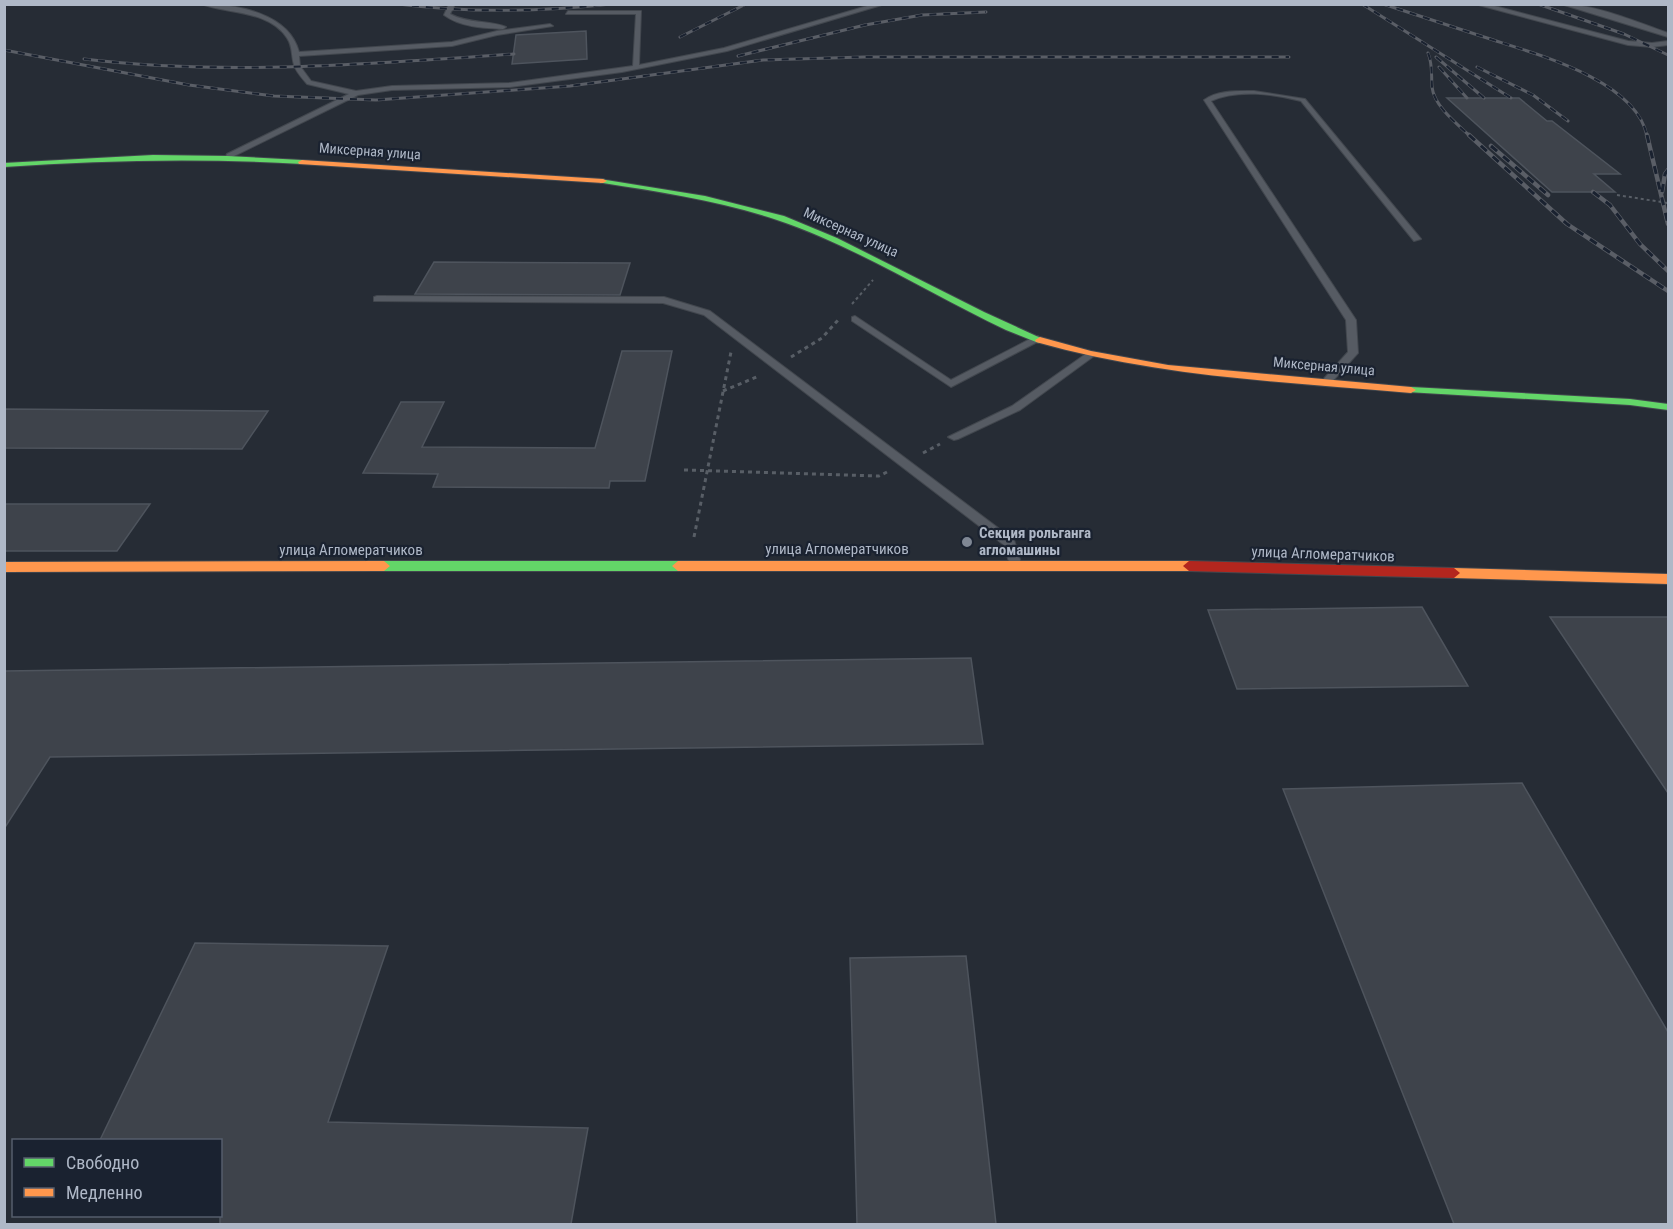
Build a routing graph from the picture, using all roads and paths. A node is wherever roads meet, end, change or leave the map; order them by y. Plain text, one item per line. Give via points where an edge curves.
1 (204, 4) edge
2 (453, 4) edge
3 (882, 4) edge
4 (1478, 4) edge
5 (1564, 4) edge
6 (568, 13) dead end
7 (550, 26) dead end
8 (512, 31) junction
9 (1668, 35) edge
10 (1668, 43) edge
11 (298, 54) junction
12 (636, 67) junction
13 (356, 93) junction
14 (230, 156) junction
15 (4, 165) edge
16 (1617, 195) dead end
17 (1668, 203) edge
18 (1417, 239) dead end
19 (893, 268) junction
20 (377, 299) dead end
21 (850, 306) dead end
22 (843, 314) dead end
23 (855, 319) dead end
24 (1038, 339) junction
25 (733, 345) dead end
26 (1090, 354) junction
27 (776, 366) junction
28 (1325, 383) junction
29 (723, 391) junction
30 (1668, 406) edge
31 (954, 437) joint
32 (904, 463) junction
33 (684, 470) dead end
34 (707, 470) junction
35 (694, 537) dead end
36 (1016, 566) junction
37 (4, 567) edge
38 (1668, 579) edge

1 - 11 lane via 269,20 290,33
2 - 8 lane via 447,15 456,20
3 - 12 lane via 725,50
4 - 10 lane via 1629,43
5 - 9 lane
6 - 12 lane via 639,12
7 - 8 lane
8 - 11 lane via 452,44
11 - 13 lane via 297,66 309,83
12 - 13 lane via 510,85 392,88
13 - 14 lane
14 - 15 street, Миксерная улица via 104,157
14 - 19 street, Миксерная улица via 604,181 665,190 801,226
16 - 17 path
18 - 28 lane via 1303,100 1286,95 1240,94 1215,95 1208,100 1351,320 1353,353
19 - 21 path via 878,274
19 - 24 street, Миксерная улица
20 - 27 lane via 664,300 707,313
22 - 27 path via 822,338
23 - 24 lane via 951,384
24 - 26 street, Миксерная улица
25 - 29 path
26 - 28 street, Миксерная улица via 1168,368
26 - 31 lane via 1016,408
27 - 29 path
27 - 32 lane
28 - 30 street, Миксерная улица
29 - 34 path
31 - 32 path
32 - 34 path via 879,476
32 - 36 lane via 1010,543
33 - 34 path
34 - 35 path
36 - 37 street, улица Агломератчиков
36 - 38 street, улица Агломератчиков

